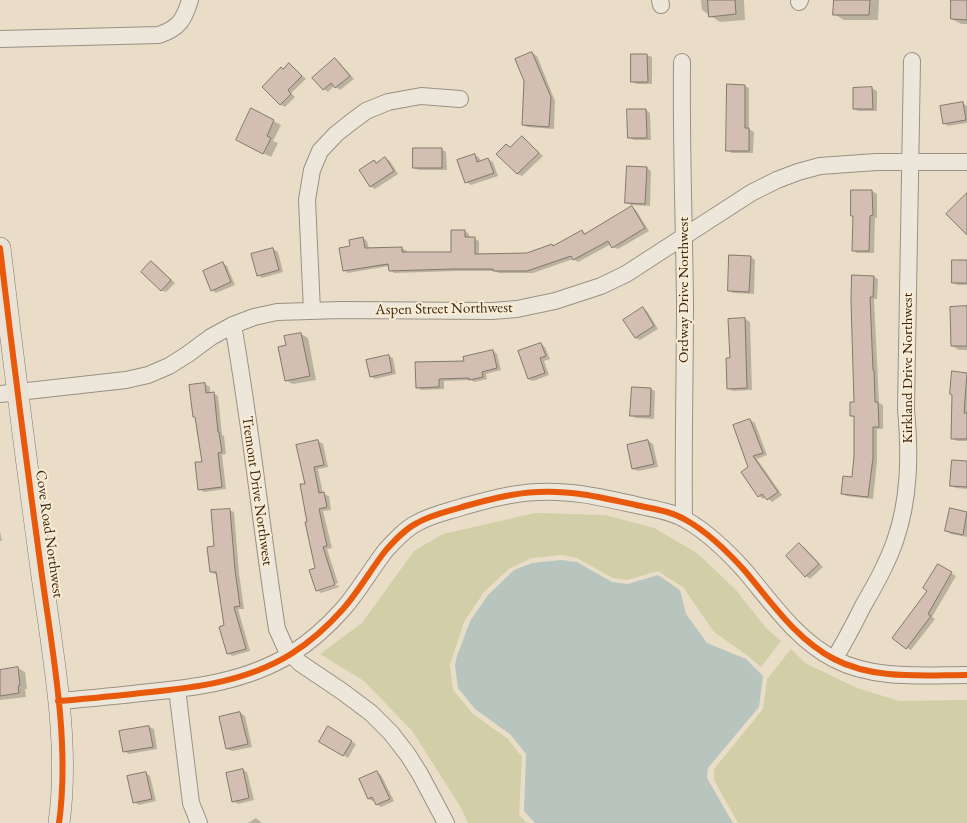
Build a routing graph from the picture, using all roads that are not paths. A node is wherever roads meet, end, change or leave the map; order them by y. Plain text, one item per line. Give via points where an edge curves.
1 (190, 0) edge
2 (0, 39) edge
3 (912, 61) dead end
4 (682, 62) dead end
5 (460, 99) dead end
6 (909, 161) junction
7 (967, 162) edge
8 (684, 237) junction
9 (0, 248) edge
10 (312, 311) junction
11 (233, 325) junction
12 (9, 393) edge
13 (684, 518) junction
14 (291, 654) junction
15 (834, 659) junction
16 (967, 675) edge
17 (177, 689) junction
18 (58, 701) junction
19 (59, 823) edge
20 (199, 823) edge
21 (446, 823) edge

1 - 2 street via 186,15 179,24 170,31 159,34
3 - 6 street, Kirkland Drive Northwest
4 - 8 street, Ordway Drive Northwest
5 - 10 street via 421,96 388,102 350,122 320,151 312,170 307,200
6 - 7 street, Aspen Street Northwest
6 - 8 street, Aspen Street Northwest via 820,166 798,172 751,193
6 - 15 street, Kirkland Drive Northwest via 906,409 909,442 903,512 896,540 884,566
8 - 10 street, Aspen Street Northwest via 626,274 601,286 555,301 525,307 492,311
8 - 13 street, Ordway Drive Northwest
9 - 12 main road, Cove Road Northwest
10 - 11 street, Aspen Street Northwest via 277,312
11 - 12 street, Aspen Street Northwest via 211,336 169,366 148,374 126,380
11 - 14 street, Tremont Drive Northwest via 277,628
12 - 18 main road, Cove Road Northwest
13 - 14 street via 604,498 568,492 510,495 433,515 415,524 400,536 386,550 344,608 325,628
13 - 15 street via 717,542 799,635
14 - 17 street via 245,676
14 - 21 street, Tremont Drive Northwest via 371,713 391,733 420,774
15 - 16 street via 866,671 895,675
17 - 18 street
17 - 20 street via 192,803
18 - 19 main road, Cove Road Northwest via 63,772

